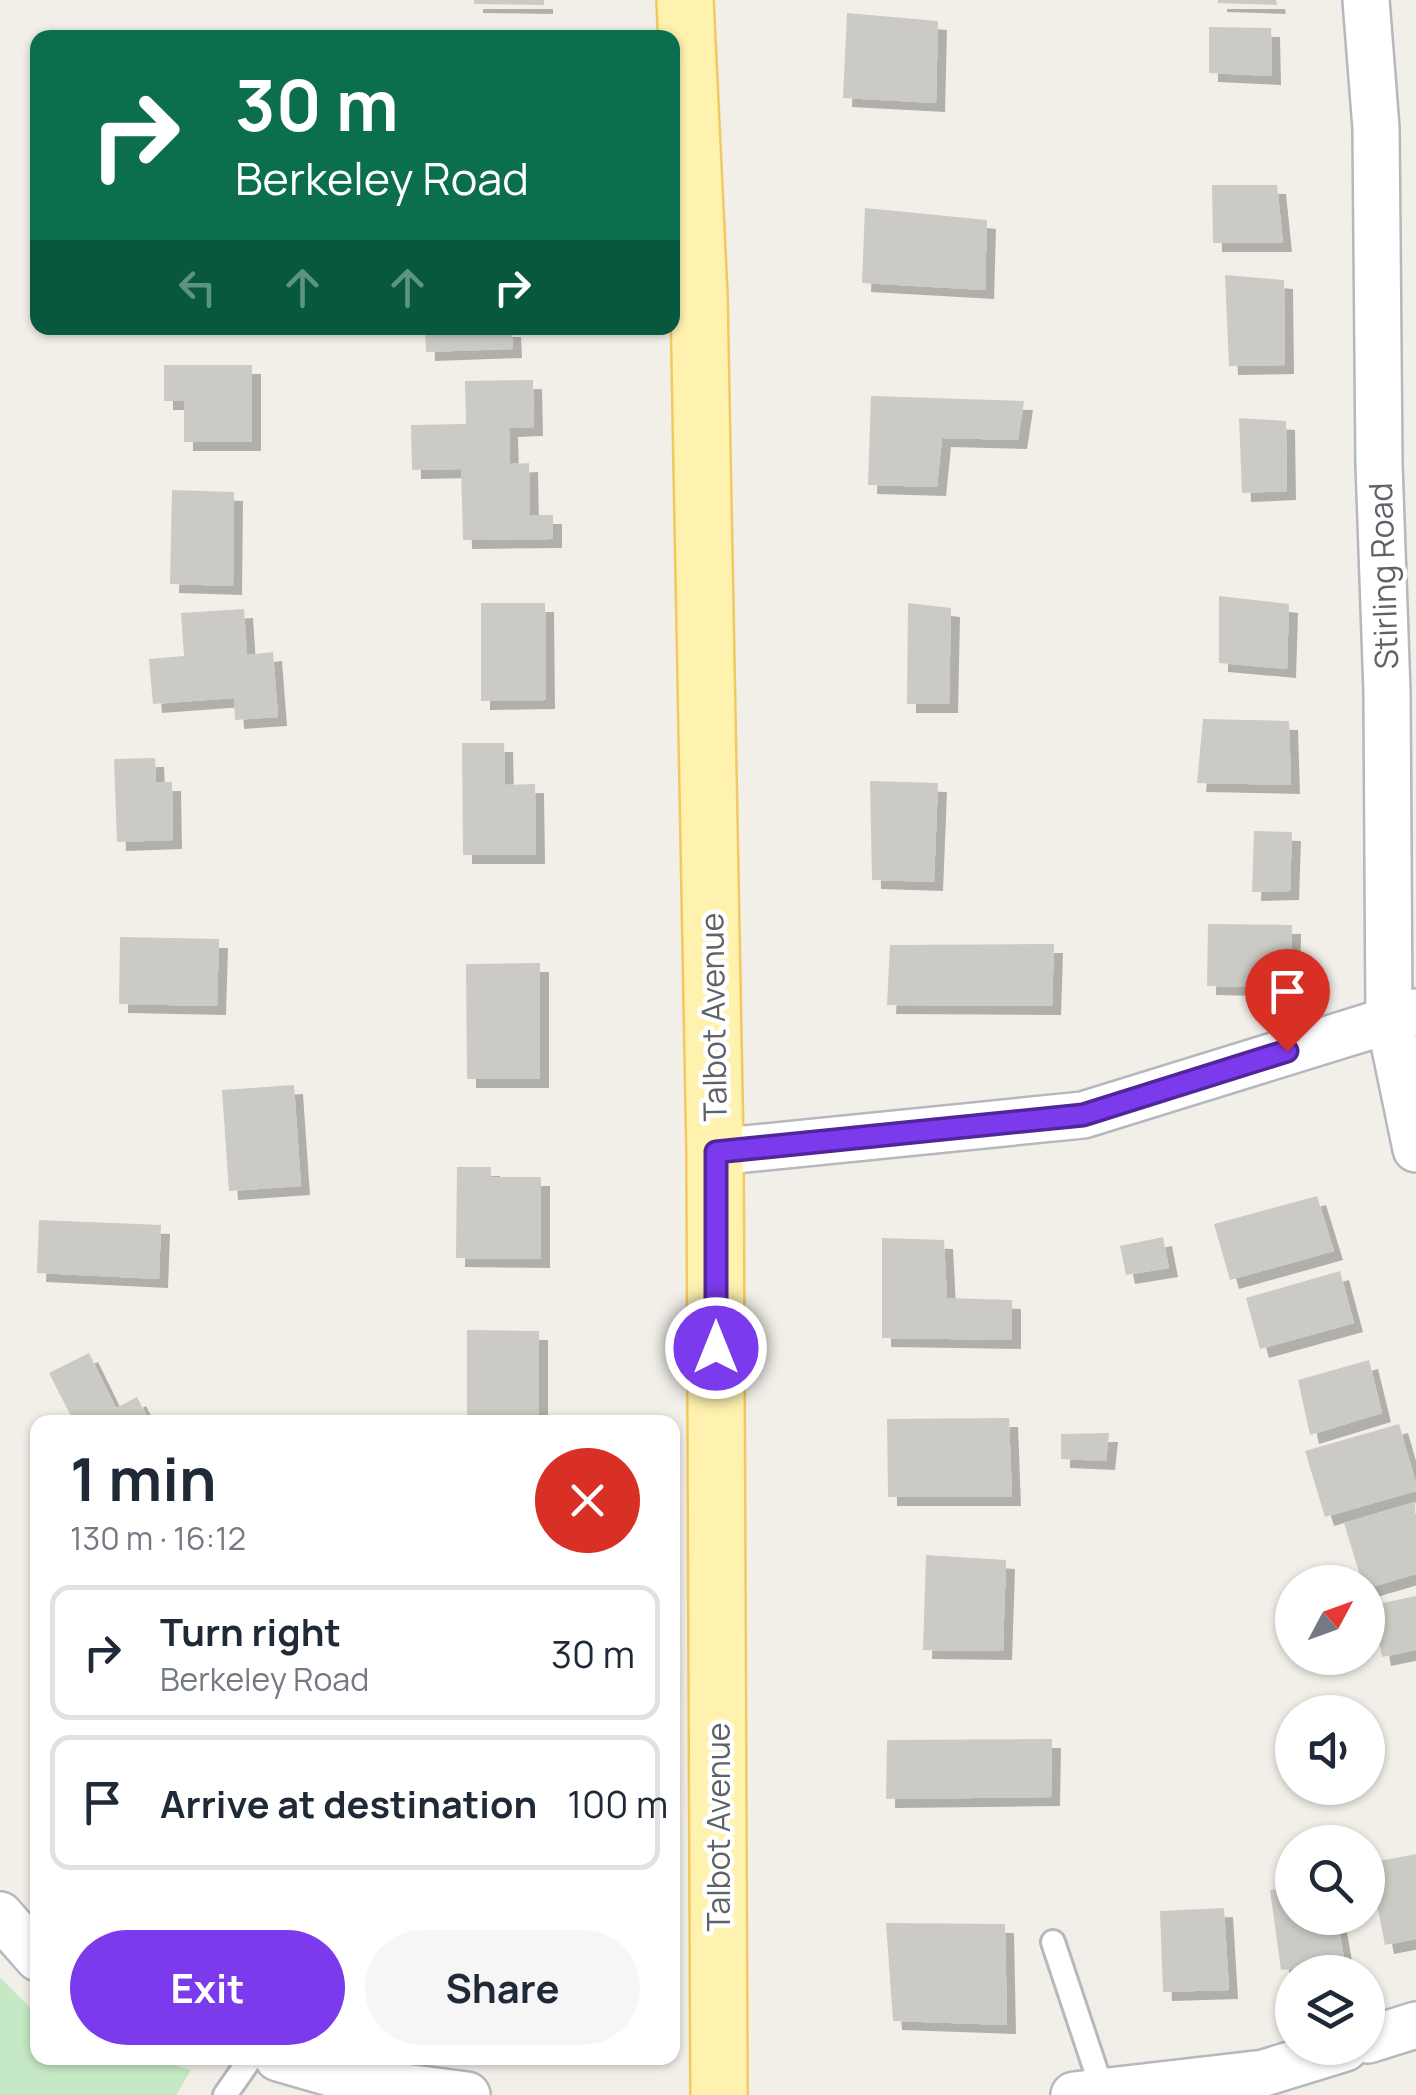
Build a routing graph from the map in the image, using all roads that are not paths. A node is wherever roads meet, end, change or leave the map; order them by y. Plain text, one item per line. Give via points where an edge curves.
1 (684, 0) edge
2 (1366, 0) edge
3 (1402, 1015) edge
4 (1416, 1149) edge
5 (716, 1152) junction
6 (0, 1915) edge
7 (1053, 1942) dead end
8 (30, 1949) edge
9 (1416, 2025) edge
10 (1385, 2035) edge
11 (247, 2065) edge
12 (330, 2065) edge
13 (1290, 2065) edge
14 (359, 2069) edge
15 (1088, 2093) edge
16 (225, 2095) edge
17 (467, 2095) edge
18 (718, 2095) edge

1 - 5 main road, Talbot Avenue via 699,296
2 - 3 street, Stirling Road via 1376,128 1379,464
3 - 4 street, Stirling Road
3 - 5 street via 1083,1115
5 - 18 main road, Talbot Avenue
6 - 8 street
7 - 15 lane
9 - 10 street
11 - 16 lane
12 - 14 street
13 - 15 street
14 - 17 street

